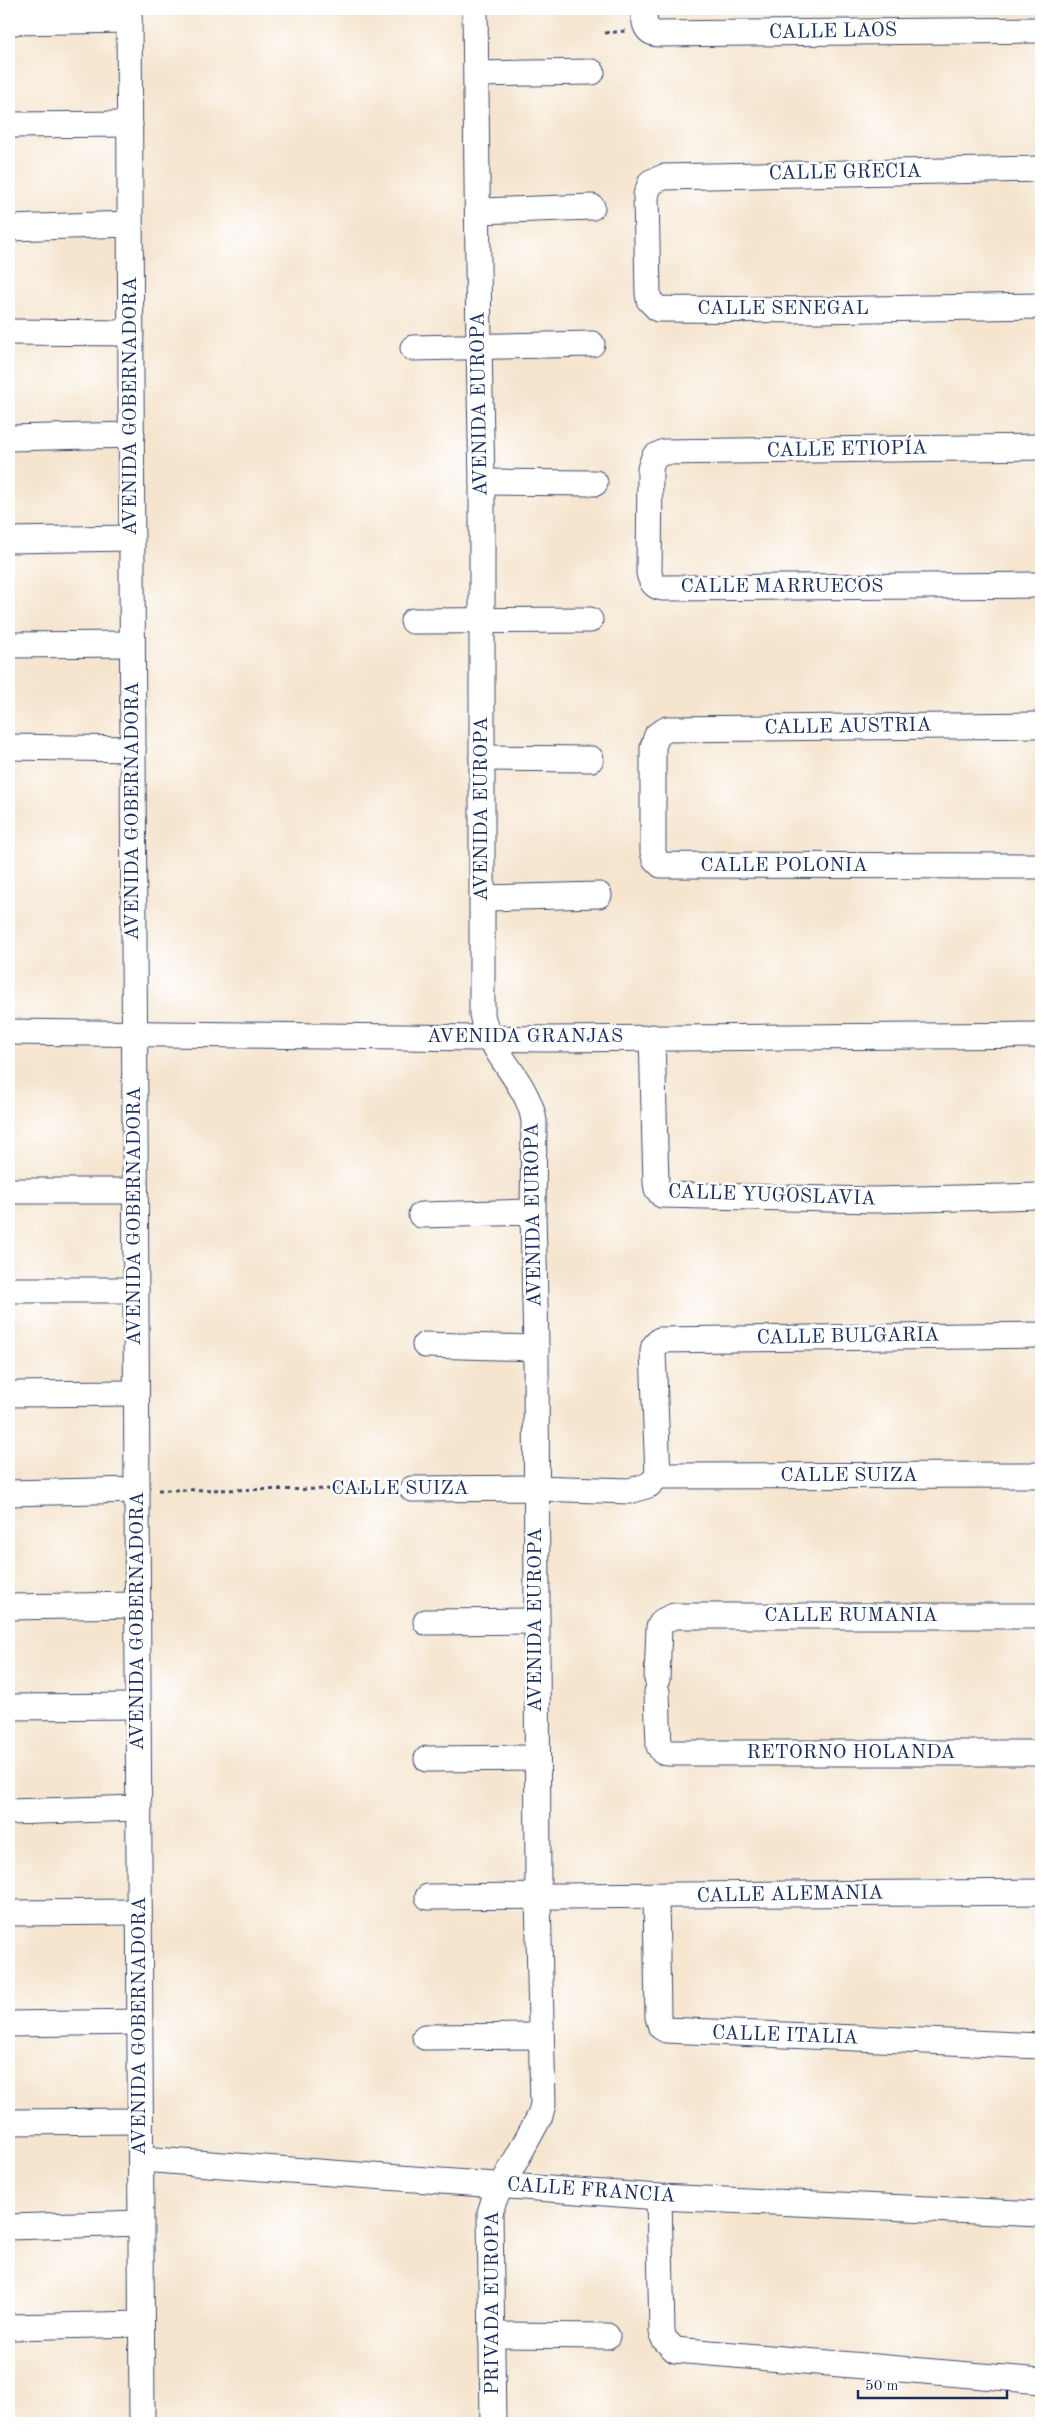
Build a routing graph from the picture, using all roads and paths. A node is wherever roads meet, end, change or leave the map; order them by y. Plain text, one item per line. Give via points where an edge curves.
1 (475, 9) edge
2 (644, 9) edge
3 (129, 14) edge
4 (9, 22) edge
5 (1041, 30) edge
6 (592, 72) dead end
7 (477, 74) junction
8 (130, 124) junction
9 (9, 126) edge
10 (1041, 169) edge
11 (651, 182) joint
12 (592, 207) dead end
13 (478, 210) junction
14 (130, 224) junction
15 (9, 228) edge
16 (1041, 306) edge
17 (9, 332) edge
18 (131, 333) junction
19 (592, 344) dead end
20 (413, 348) dead end
21 (479, 348) junction
22 (132, 435) junction
23 (9, 438) edge
24 (1041, 447) edge
25 (654, 457) joint
26 (482, 482) junction
27 (595, 483) dead end
28 (132, 538) junction
29 (9, 540) edge
30 (1041, 586) edge
31 (481, 620) junction
32 (590, 620) dead end
33 (413, 621) dead end
34 (132, 644) junction
35 (9, 645) edge
36 (1041, 725) edge
37 (657, 735) joint
38 (9, 747) edge
39 (133, 749) junction
40 (482, 758) junction
41 (591, 758) dead end
42 (1041, 866) edge
43 (599, 894) dead end
44 (483, 898) junction
45 (9, 1032) edge
46 (134, 1032) junction
47 (1041, 1035) edge
48 (652, 1037) junction
49 (490, 1038) junction
50 (9, 1191) edge
51 (136, 1191) junction
52 (1041, 1196) edge
53 (533, 1212) junction
54 (421, 1215) dead end
55 (9, 1290) edge
56 (136, 1290) junction
57 (1041, 1335) edge
58 (425, 1345) dead end
59 (536, 1348) junction
60 (136, 1393) junction
61 (9, 1394) edge
62 (1041, 1475) edge
63 (658, 1476) junction
64 (535, 1488) junction
65 (412, 1489) joint
66 (137, 1490) junction
67 (9, 1493) edge
68 (138, 1605) junction
69 (9, 1607) edge
70 (1041, 1616) edge
71 (537, 1621) junction
72 (426, 1622) dead end
73 (138, 1706) junction
74 (9, 1707) edge
75 (661, 1750) joint
76 (1041, 1753) edge
77 (537, 1758) junction
78 (427, 1759) dead end
79 (139, 1808) junction
80 (9, 1812) edge
81 (1041, 1892) edge
82 (538, 1896) junction
83 (656, 1896) junction
84 (428, 1898) dead end
85 (139, 1912) junction
86 (9, 1913) edge
87 (140, 2022) junction
88 (9, 2024) edge
89 (540, 2036) junction
90 (424, 2037) dead end
91 (1041, 2046) edge
92 (140, 2121) junction
93 (9, 2122) edge
94 (141, 2159) junction
95 (502, 2185) junction
96 (659, 2197) junction
97 (1041, 2214) edge
98 (141, 2223) junction
99 (9, 2227) edge
100 (142, 2324) junction
101 (9, 2327) edge
102 (491, 2335) junction
103 (607, 2336) dead end
104 (1041, 2381) edge
105 (142, 2423) edge
106 (493, 2423) edge

1 - 7 street, AVENIDA EUROPA
2 - 5 street, CALLE LAOS via 646,26 658,34
3 - 4 street
3 - 8 street, AVENIDA GOBERNADORA
6 - 7 street
7 - 13 street, AVENIDA EUROPA
8 - 9 street
8 - 14 street, AVENIDA GOBERNADORA
10 - 11 street, CALLE GRECIA via 664,176
11 - 16 street, CALLE SENEGAL via 646,195 648,293 649,300 658,309
12 - 13 street
13 - 21 street, AVENIDA EUROPA
14 - 15 street
14 - 18 street, AVENIDA GOBERNADORA
17 - 18 street
18 - 22 street, AVENIDA GOBERNADORA
19 - 21 street
20 - 21 street
21 - 26 street, AVENIDA EUROPA
22 - 23 street
22 - 28 street, AVENIDA GOBERNADORA
24 - 25 street, CALLE ETIOPÍA via 664,452
25 - 30 street, CALLE MARRUECOS via 650,470 649,573 657,588
26 - 27 street
26 - 31 street, AVENIDA EUROPA
28 - 29 street
28 - 34 street, AVENIDA GOBERNADORA
31 - 32 street
31 - 33 street
31 - 40 street, AVENIDA EUROPA
34 - 35 street
34 - 39 street, AVENIDA GOBERNADORA
36 - 37 street, CALLE AUSTRIA via 667,729
37 - 42 street, CALLE POLONIA via 653,747 653,852 657,863 662,865
38 - 39 street
39 - 46 street, AVENIDA GOBERNADORA
40 - 41 street
40 - 44 street, AVENIDA EUROPA
43 - 44 street
44 - 49 street, AVENIDA EUROPA via 482,1014
45 - 46 street, AVENIDA GRANJAS
46 - 49 street, AVENIDA GRANJAS
46 - 51 street, AVENIDA GOBERNADORA
47 - 48 street, AVENIDA GRANJAS
48 - 49 street, AVENIDA GRANJAS
48 - 52 street, CALLE YUGOSLAVIA via 656,1183 662,1195 874,1200
49 - 53 street, AVENIDA EUROPA via 533,1112
50 - 51 street
51 - 56 street, AVENIDA GOBERNADORA
53 - 54 street
53 - 59 street, AVENIDA EUROPA
55 - 56 street
56 - 60 street, AVENIDA GOBERNADORA
57 - 63 street, CALLE BULGARIA via 665,1338 656,1342 653,1351
58 - 59 street
59 - 64 street, AVENIDA EUROPA
60 - 61 street
60 - 66 street, AVENIDA GOBERNADORA
62 - 63 street, CALLE SUIZA
63 - 64 street, CALLE SUIZA via 649,1485 630,1491
64 - 65 street, CALLE SUIZA
64 - 71 street, AVENIDA EUROPA
65 - 66 path, CALLE SUIZA
66 - 67 street
66 - 68 street, AVENIDA GOBERNADORA
68 - 69 street
68 - 73 street, AVENIDA GOBERNADORA
70 - 75 street, CALLE RUMANIA via 674,1616 663,1621 657,1636 658,1740
71 - 72 street
71 - 77 street, AVENIDA EUROPA
73 - 74 street
73 - 79 street, AVENIDA GOBERNADORA
75 - 76 street, RETORNO HOLANDA via 668,1753
77 - 78 street
77 - 82 street, AVENIDA EUROPA
79 - 80 street
79 - 85 street, AVENIDA GOBERNADORA
81 - 83 street, CALLE ALEMANIA
82 - 83 street, CALLE ALEMANIA
82 - 84 street, CALLE ALEMANIA
82 - 89 street, AVENIDA EUROPA
83 - 91 street, CALLE ITALIA via 658,2017 661,2027 666,2030
85 - 86 street
85 - 87 street, AVENIDA GOBERNADORA
87 - 88 street
87 - 92 street, AVENIDA GOBERNADORA
89 - 90 street
89 - 95 street, AVENIDA EUROPA via 542,2110
92 - 93 street
92 - 94 street, AVENIDA GOBERNADORA
94 - 95 street, CALLE FRANCIA
94 - 98 street, AVENIDA GOBERNADORA
95 - 96 street, CALLE FRANCIA
95 - 102 street, PRIVADA EUROPA via 490,2213
96 - 97 street, CALLE FRANCIA
96 - 104 street via 662,2330 664,2339 675,2350
98 - 99 street
98 - 100 street, AVENIDA GOBERNADORA
100 - 101 street
100 - 105 street, AVENIDA GOBERNADORA
102 - 103 street
102 - 106 street, PRIVADA EUROPA

